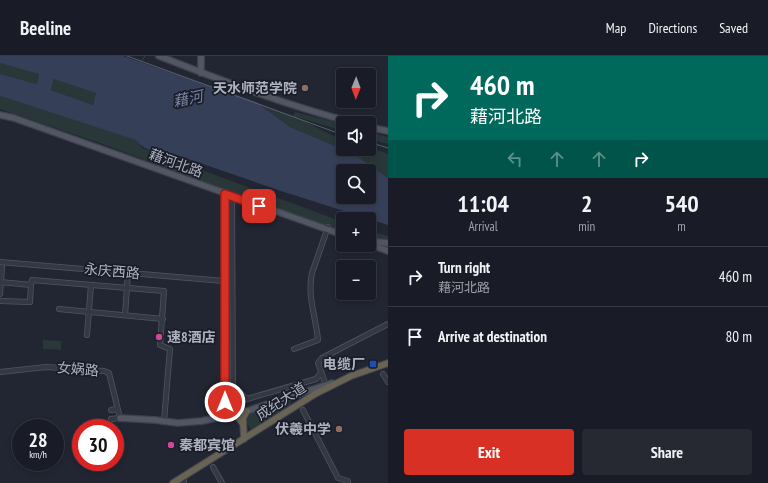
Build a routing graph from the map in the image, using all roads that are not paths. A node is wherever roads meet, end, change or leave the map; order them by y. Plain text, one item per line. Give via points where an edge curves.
1 (159, 56) edge
2 (201, 56) edge
3 (201, 73) junction
4 (0, 113) edge
5 (336, 118) edge
6 (376, 128) edge
7 (388, 131) edge
8 (225, 194) junction
9 (232, 196) junction
10 (327, 228) junction
11 (336, 230) edge
12 (336, 232) edge
13 (376, 243) edge
14 (376, 245) edge
15 (387, 246) edge
16 (376, 247) edge
17 (388, 251) edge
18 (1, 265) edge
19 (128, 273) junction
20 (224, 281) junction
21 (0, 282) edge
22 (31, 285) junction
23 (91, 285) junction
24 (127, 288) junction
25 (0, 294) edge
26 (0, 301) edge
27 (59, 309) dead end
28 (89, 312) junction
29 (125, 315) junction
30 (163, 319) junction
31 (388, 324) edge
32 (87, 335) dead end
33 (294, 349) dead end
34 (388, 364) edge
35 (0, 372) edge
36 (321, 373) junction
37 (383, 374) dead end
38 (351, 378) junction
39 (341, 380) junction
40 (388, 382) edge
41 (326, 385) junction
42 (233, 386) junction
43 (117, 409) junction
44 (110, 410) dead end
45 (303, 410) dead end
46 (247, 411) junction
47 (233, 415) junction
48 (225, 417) junction
49 (120, 418) junction
50 (111, 419) dead end
51 (164, 421) junction
52 (243, 424) junction
53 (244, 439) junction
54 (213, 467) dead end
55 (182, 482) edge
56 (173, 483) edge
57 (222, 483) edge
58 (348, 483) edge

1 - 3 main road
2 - 3 main road
3 - 5 main road
4 - 8 main road, 藉河北路
4 - 10 main road, 藉河北路 via 15,116
6 - 7 main road
8 - 9 main road, 藉河北路
8 - 20 street
9 - 10 main road, 藉河北路
9 - 42 street
10 - 11 main road, 藉河北路
10 - 12 main road, 藉河北路
10 - 33 street via 310,281 310,299 318,340
13 - 15 main road
14 - 15 main road
16 - 17 main road
18 - 19 street, 永庆西路
18 - 21 street
19 - 20 street, 永庆西路
19 - 24 street
20 - 48 street
21 - 22 street
21 - 25 street
22 - 23 street via 32,280
22 - 26 street via 30,302
23 - 24 street
23 - 28 street
24 - 29 street
24 - 30 street via 164,291
27 - 28 street
28 - 29 street
28 - 32 street
29 - 30 street
30 - 51 street via 160,345 170,349
31 - 36 street via 322,358 318,363
34 - 38 highway, 成纪大道
34 - 39 highway, 成纪大道
35 - 43 street, 女娲路 via 46,367 104,371 110,375
36 - 41 street
36 - 42 street via 316,379 246,399
37 - 40 street
38 - 39 main road
38 - 55 highway, 成纪大道
39 - 41 main road
39 - 53 highway, 成纪大道
41 - 46 main road
42 - 47 street
43 - 44 street
43 - 49 street, 女娲路
45 - 58 street via 338,478
46 - 47 main road
46 - 52 highway
47 - 48 main road
47 - 52 highway
48 - 51 main road via 182,423
49 - 50 street
49 - 51 main road
52 - 53 highway
53 - 56 highway, 成纪大道
54 - 57 street

